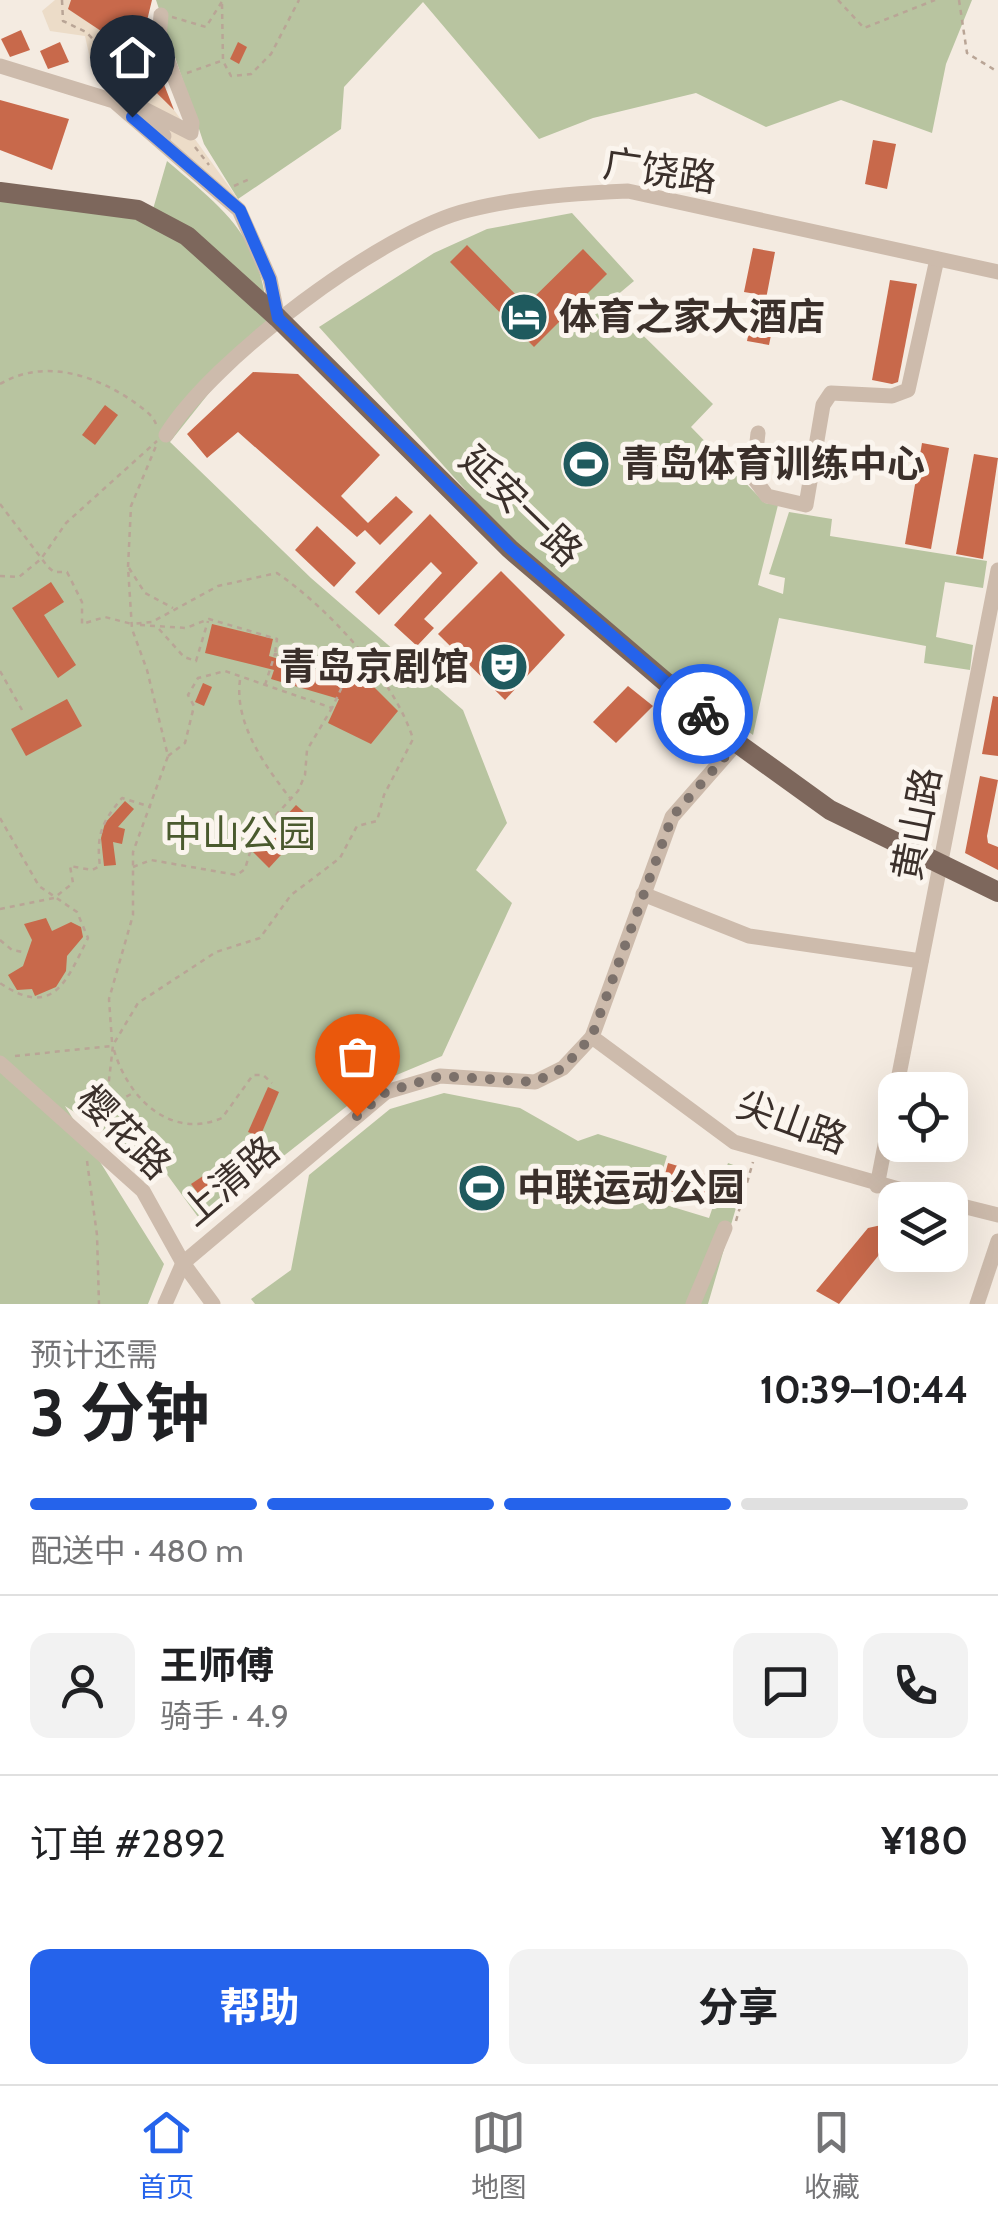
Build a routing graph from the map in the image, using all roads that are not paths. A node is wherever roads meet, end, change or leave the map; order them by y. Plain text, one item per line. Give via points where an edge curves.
1 (161, 15) road end
2 (0, 66) edge
3 (181, 160) junction
4 (0, 192) edge
5 (936, 258) junction
6 (998, 272) edge
7 (278, 318) junction
8 (758, 433) dead end
9 (166, 435) road end
10 (998, 570) edge
11 (993, 628) edge
12 (737, 743) junction
13 (943, 866) junction
14 (998, 892) edge
15 (643, 894) junction
16 (921, 961) junction
17 (592, 1036) junction
18 (0, 1060) edge
19 (899, 1072) edge
20 (882, 1162) edge
21 (877, 1186) joint
22 (968, 1208) edge
23 (998, 1215) edge
24 (724, 1228) road end
25 (998, 1241) edge
26 (183, 1263) junction
27 (165, 1304) edge
28 (213, 1304) edge
29 (693, 1304) edge
30 (978, 1304) edge

1 - 3 street via 159,38 191,132 144,110
2 - 3 street via 114,101
3 - 7 street via 240,210 270,279
4 - 7 main road, 延安一路 via 153,216 188,236
5 - 6 street, 广饶路
5 - 7 street, 广饶路 via 628,191 580,192 466,210 398,239
5 - 8 street via 908,390 892,396 832,393 823,404 806,505 767,496 753,477
7 - 9 street, 广饶路
7 - 12 main road, 延安一路 via 510,548
10 - 11 street, 黄山路
11 - 13 street, 黄山路
12 - 13 main road, 延安一路 via 830,810
12 - 15 street, 上清路 via 672,817
13 - 14 main road, 延安一路
13 - 16 street, 黄山路
15 - 16 street via 749,936
15 - 17 street, 上清路
16 - 19 street, 黄山路
17 - 21 street, 尖山路 via 715,1130 756,1151
17 - 26 street, 上清路 via 563,1068 535,1082 440,1076 386,1092
18 - 26 street, 樱花路 via 144,1191
20 - 21 street, 黄山路
22 - 23 street
24 - 29 street
25 - 30 street
26 - 27 street, 上清路
26 - 28 street, 樱花路

